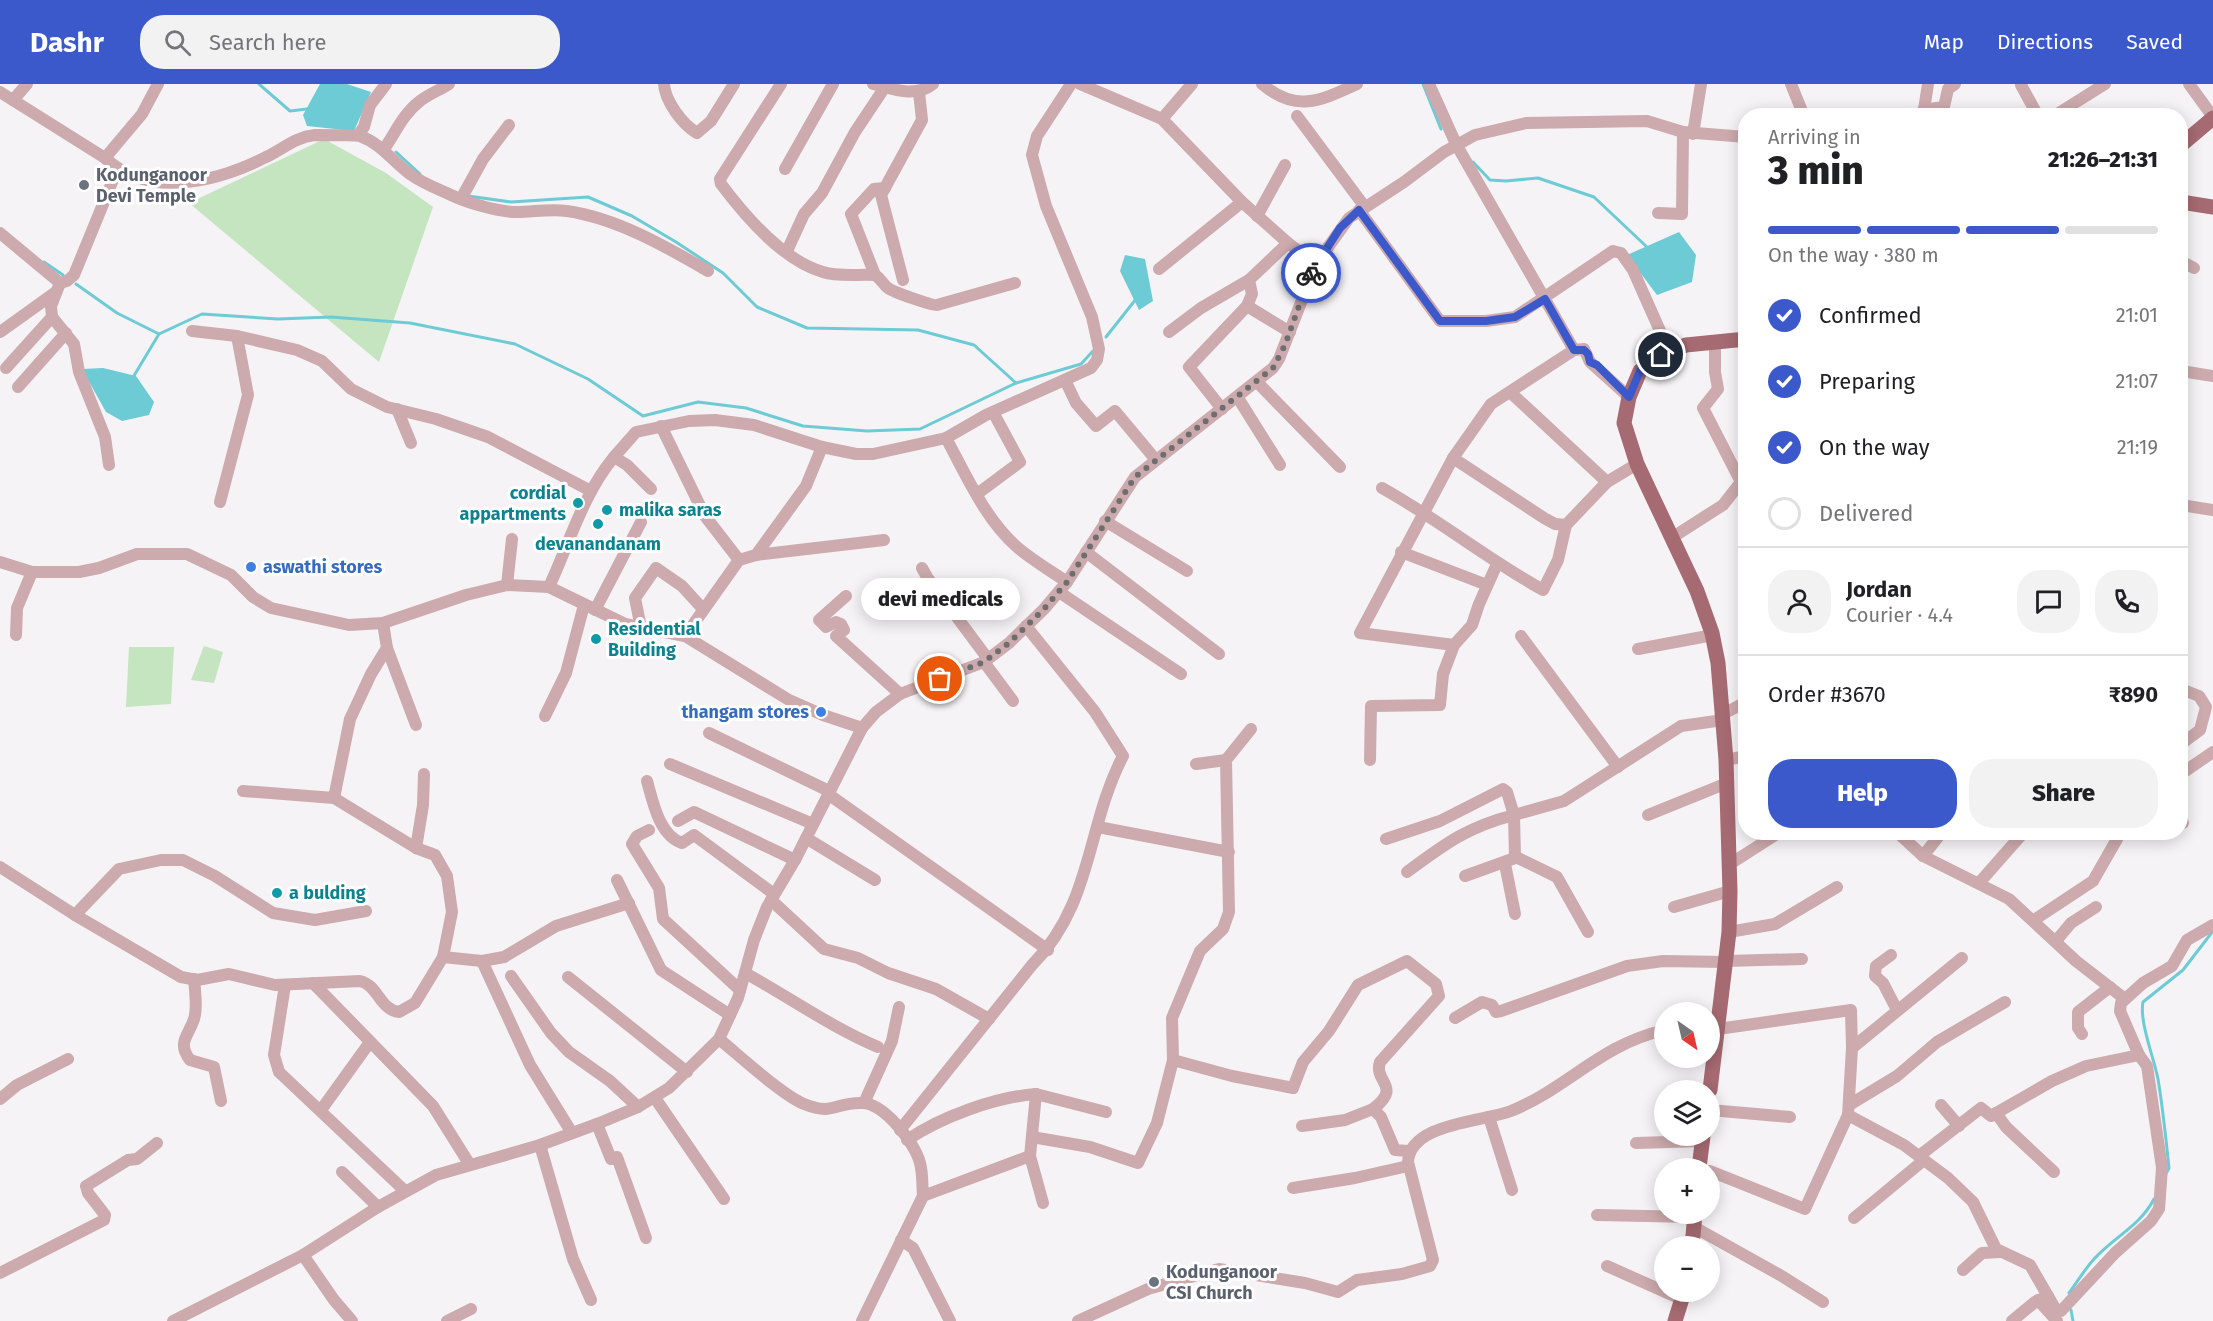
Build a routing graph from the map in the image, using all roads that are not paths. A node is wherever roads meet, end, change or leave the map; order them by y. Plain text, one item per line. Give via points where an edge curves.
1 (27, 84) edge
2 (386, 84) edge
3 (449, 84) edge
4 (664, 84) edge
5 (734, 84) edge
6 (781, 84) edge
7 (833, 84) edge
8 (933, 84) edge
9 (1071, 84) edge
10 (1080, 84) edge
11 (1192, 84) edge
12 (1262, 84) edge
13 (1429, 84) edge
14 (1701, 84) edge
15 (1928, 84) edge
16 (1955, 84) edge
17 (2189, 84) edge
18 (1351, 85) edge
19 (2020, 85) edge
20 (152, 86) edge
21 (879, 86) edge
22 (2096, 86) edge
23 (1797, 87) edge
24 (0, 92) edge
25 (919, 92) junction
26 (13, 100) junction
27 (1802, 108) edge
28 (1924, 108) edge
29 (1940, 108) edge
30 (2033, 108) edge
31 (2065, 108) edge
32 (1297, 116) dead end
33 (2213, 117) edge
34 (1162, 119) junction
35 (509, 125) dead end
36 (1688, 133) junction
37 (358, 135) junction
38 (1738, 136) edge
39 (2188, 139) edge
40 (1456, 144) junction
41 (384, 149) junction
42 (105, 158) junction
43 (1285, 165) dead end
44 (785, 169) dead end
45 (117, 170) junction
46 (885, 188) junction
47 (461, 199) junction
48 (1242, 202) junction
49 (2188, 203) edge
50 (2213, 207) edge
51 (1362, 209) junction
52 (1658, 213) dead end
53 (1257, 216) junction
54 (0, 233) edge
55 (1288, 243) junction
56 (787, 251) junction
57 (1316, 264) junction
58 (2188, 265) edge
59 (2194, 268) dead end
60 (1159, 269) dead end
61 (708, 271) dead end
62 (875, 275) junction
63 (903, 280) dead end
64 (1249, 280) junction
65 (1015, 283) dead end
66 (58, 287) junction
67 (1545, 299) junction
68 (1247, 306) junction
69 (52, 317) junction
70 (192, 331) dead end
71 (0, 332) edge
72 (1169, 332) dead end
73 (1290, 332) junction
74 (66, 333) junction
75 (237, 336) junction
76 (1738, 340) edge
77 (1715, 342) junction
78 (1574, 350) junction
79 (1669, 351) junction
80 (6, 368) dead end
81 (2188, 372) edge
82 (2213, 376) edge
83 (1065, 380) junction
84 (1257, 382) junction
85 (18, 387) dead end
86 (1510, 392) junction
87 (1629, 397) junction
88 (1238, 398) junction
89 (397, 409) junction
90 (1222, 409) junction
91 (993, 412) junction
92 (661, 426) junction
93 (946, 438) junction
94 (411, 444) dead end
95 (822, 447) junction
96 (614, 457) junction
97 (1453, 458) junction
98 (1156, 460) junction
99 (1637, 464) junction
100 (109, 465) dead end
101 (1280, 465) dead end
102 (1340, 467) dead end
103 (1738, 469) edge
104 (1607, 482) junction
105 (1738, 486) edge
106 (1382, 488) dead end
107 (651, 489) dead end
108 (591, 490) junction
109 (976, 494) junction
110 (220, 502) dead end
111 (2188, 506) edge
112 (2213, 510) edge
113 (1423, 512) junction
114 (1105, 521) junction
115 (641, 522) dead end
116 (1566, 525) junction
117 (1673, 537) junction
118 (512, 539) dead end
119 (884, 540) dead end
120 (1086, 552) junction
121 (1401, 552) junction
122 (756, 555) junction
123 (739, 560) junction
124 (0, 562) edge
125 (1497, 564) junction
126 (922, 567) dead end
127 (1187, 571) dead end
128 (32, 572) junction
129 (1067, 582) junction
130 (507, 585) junction
131 (1487, 585) junction
132 (549, 587) junction
133 (1059, 592) junction
134 (846, 596) dead end
135 (590, 608) junction
136 (702, 608) junction
137 (383, 623) junction
138 (1026, 626) junction
139 (640, 628) junction
140 (16, 635) dead end
141 (1713, 635) junction
142 (685, 636) junction
143 (1521, 636) dead end
144 (1454, 645) junction
145 (387, 648) junction
146 (1638, 649) dead end
147 (1219, 654) dead end
148 (986, 661) junction
149 (1181, 674) dead end
150 (2188, 692) edge
151 (900, 694) junction
152 (1013, 701) dead end
153 (1738, 707) edge
154 (545, 716) dead end
155 (1723, 717) junction
156 (416, 725) dead end
157 (862, 728) junction
158 (1251, 729) dead end
159 (709, 733) dead end
160 (2188, 739) edge
161 (2213, 752) edge
162 (1738, 758) edge
163 (1226, 760) junction
164 (1371, 760) dead end
165 (1726, 760) junction
166 (670, 764) dead end
167 (1196, 764) dead end
168 (1618, 767) junction
169 (2188, 769) edge
170 (424, 774) dead end
171 (647, 781) dead end
172 (1727, 783) junction
173 (243, 791) dead end
174 (829, 793) junction
175 (334, 798) junction
176 (1514, 814) junction
177 (1648, 815) dead end
178 (678, 821) dead end
179 (813, 824) junction
180 (1098, 827) junction
181 (648, 830) dead end
182 (806, 838) junction
183 (1386, 839) dead end
184 (1768, 840) edge
185 (1906, 840) edge
186 (1936, 840) edge
187 (2017, 840) edge
188 (2116, 840) edge
189 (416, 848) junction
190 (1229, 852) junction
191 (1923, 856) junction
192 (795, 860) junction
193 (1510, 860) junction
194 (1730, 864) junction
195 (0, 867) edge
196 (1407, 872) dead end
197 (1464, 876) dead end
198 (617, 880) dead end
199 (875, 880) dead end
200 (1978, 883) junction
201 (1838, 887) dead end
202 (1730, 891) junction
203 (773, 897) junction
204 (629, 903) junction
205 (1674, 907) dead end
206 (2096, 908) dead end
207 (366, 911) dead end
208 (1515, 914) dead end
209 (75, 915) junction
210 (2034, 921) junction
211 (2213, 925) edge
212 (1588, 932) dead end
213 (1729, 932) junction
214 (2056, 941) junction
215 (1048, 950) junction
216 (1891, 955) dead end
217 (443, 957) junction
218 (1962, 958) dead end
219 (1802, 959) dead end
220 (482, 961) junction
221 (1726, 961) junction
222 (745, 974) junction
223 (511, 976) dead end
224 (568, 977) dead end
225 (194, 980) junction
226 (313, 983) junction
227 (285, 985) junction
228 (2110, 987) junction
229 (740, 990) junction
230 (2125, 999) junction
231 (1719, 1002) edge
232 (2005, 1002) dead end
233 (899, 1007) dead end
234 (1897, 1010) junction
235 (730, 1015) junction
236 (1455, 1018) dead end
237 (989, 1019) junction
238 (1720, 1025) edge
239 (1654, 1032) edge
240 (2082, 1034) dead end
241 (719, 1039) junction
242 (370, 1042) junction
243 (878, 1047) dead end
244 (1852, 1048) junction
245 (2139, 1055) junction
246 (68, 1059) dead end
247 (1173, 1060) junction
248 (687, 1072) junction
249 (1036, 1094) junction
250 (655, 1098) junction
251 (0, 1099) edge
252 (221, 1101) dead end
253 (864, 1103) junction
254 (1941, 1105) dead end
255 (638, 1107) junction
256 (1373, 1109) junction
257 (321, 1110) junction
258 (1849, 1110) junction
259 (1720, 1111) edge
260 (1106, 1112) dead end
261 (1996, 1113) junction
262 (1489, 1117) junction
263 (1790, 1117) dead end
264 (597, 1124) junction
265 (1959, 1125) junction
266 (1302, 1126) dead end
267 (572, 1133) junction
268 (903, 1135) junction
269 (1032, 1137) junction
270 (1654, 1142) edge
271 (157, 1143) dead end
272 (1636, 1143) dead end
273 (540, 1144) junction
274 (1408, 1151) junction
275 (1030, 1156) junction
276 (1921, 1158) junction
277 (470, 1165) junction
278 (1408, 1166) junction
279 (342, 1172) dead end
280 (2054, 1172) dead end
281 (1720, 1176) edge
282 (1293, 1188) dead end
283 (1512, 1190) dead end
284 (405, 1191) junction
285 (923, 1196) junction
286 (724, 1199) dead end
287 (1043, 1203) dead end
288 (378, 1206) junction
289 (1597, 1215) dead end
290 (1654, 1217) edge
291 (1854, 1218) dead end
292 (1702, 1224) edge
293 (646, 1238) dead end
294 (901, 1240) junction
295 (2000, 1252) junction
296 (303, 1254) junction
297 (1607, 1266) dead end
298 (1964, 1270) dead end
299 (0, 1272) edge
300 (1654, 1284) edge
301 (2043, 1298) junction
302 (591, 1300) dead end
303 (1680, 1302) edge
304 (1823, 1302) dead end
305 (471, 1309) dead end
306 (173, 1321) edge
307 (352, 1321) edge
308 (447, 1321) edge
309 (862, 1321) edge
310 (950, 1321) edge
311 (1078, 1321) edge
312 (1675, 1321) edge
313 (2012, 1321) edge
314 (2057, 1321) edge

1 - 26 street
2 - 37 street via 370,105
3 - 41 street via 411,110
4 - 5 street via 674,110 697,133 711,121
6 - 56 street via 720,181 744,215
7 - 44 street
8 - 25 street
9 - 83 street via 1038,136 1032,155 1046,206 1092,317 1099,344 1097,360 1091,368
10 - 34 street
11 - 34 street
12 - 18 street via 1277,97 1305,102
13 - 40 street
14 - 36 street
15 - 28 street
16 - 29 street via 1948,89
17 - 33 street
19 - 30 street
20 - 42 street via 142,114
21 - 25 street
21 - 56 street via 822,193 804,214
22 - 31 street
23 - 27 street
24 - 26 street
25 - 46 street via 922,120
26 - 42 street
32 - 51 street
33 - 39 main road
34 - 48 street
35 - 47 street via 483,159
36 - 38 street
36 - 40 street via 1647,121 1526,123 1475,135
36 - 52 street via 1682,214
37 - 41 street
37 - 45 street via 315,135 295,140 266,157 214,178 150,183
40 - 51 street
40 - 67 street
41 - 47 street via 410,175
42 - 45 street
43 - 53 street
45 - 66 street via 74,275
46 - 62 street via 874,189 851,214
46 - 63 street via 881,195
47 - 61 street via 511,212 557,210 610,223 669,248
48 - 53 street
48 - 60 street
49 - 50 main road
51 - 57 street via 1340,228
51 - 67 street via 1440,321 1515,317
53 - 55 street
54 - 66 street
55 - 57 street
55 - 64 street
56 - 62 street via 825,273
57 - 73 street
58 - 59 street
62 - 65 street via 891,290 931,306
64 - 68 street via 1252,294
64 - 72 street
66 - 69 street via 51,306
66 - 71 street
67 - 78 street
67 - 79 street via 1617,252 1633,270
68 - 73 street
68 - 90 street via 1189,367
69 - 74 street
69 - 80 street
70 - 75 street
73 - 84 street via 1279,359
74 - 85 street
74 - 100 street via 74,344 79,372 105,436
75 - 89 street via 297,350 322,361 351,390
75 - 110 street via 248,395
76 - 77 main road
77 - 79 main road
77 - 103 street via 1718,389 1703,408
78 - 86 street
78 - 87 street via 1584,350 1590,362
79 - 87 main road via 1640,371
81 - 82 street
83 - 91 street
83 - 98 street via 1076,403 1096,426 1115,411
84 - 88 street
84 - 102 street
86 - 97 street via 1491,404
86 - 104 street
87 - 99 main road via 1624,423
88 - 90 street
88 - 101 street
89 - 94 street
89 - 108 street via 488,437
90 - 98 street
91 - 93 street
91 - 109 street via 1020,462
92 - 95 street via 727,420
92 - 96 street via 636,432
92 - 123 street via 705,516
93 - 95 street via 866,455
93 - 109 street
95 - 122 street via 806,486
96 - 107 street
96 - 108 street
97 - 113 street
97 - 116 street via 1544,518
98 - 114 street via 1135,477
99 - 104 street
99 - 117 main road
104 - 116 street
105 - 117 street via 1723,505
106 - 113 street
108 - 132 street
109 - 129 street via 1017,548
111 - 112 street
113 - 121 street
113 - 125 street
114 - 120 street
114 - 127 street
115 - 135 street
116 - 125 street via 1558,560 1543,590
117 - 141 main road
118 - 130 street
119 - 122 street
120 - 129 street
120 - 147 street
121 - 131 street
121 - 144 street via 1360,633
122 - 123 street
123 - 136 street
124 - 128 street
125 - 131 street
126 - 148 street
128 - 137 street via 79,572 137,554 187,554 231,575 252,597 271,608 350,625
128 - 140 street via 17,608
129 - 133 street
130 - 132 street
130 - 137 street
131 - 144 street via 1472,625
132 - 135 street
133 - 138 street
133 - 149 street
134 - 151 street via 819,620 826,627 841,624 844,630 836,636
135 - 139 street
135 - 154 street
136 - 139 street via 682,586 656,568 635,598
136 - 142 street
137 - 145 street
138 - 148 street
138 - 180 street via 1095,712 1123,756 1112,778
139 - 142 street
141 - 146 street
141 - 155 main road
142 - 157 street via 789,700
143 - 168 street
144 - 164 street via 1443,674 1440,705 1371,706
145 - 156 street
145 - 175 street via 350,719
148 - 151 street
148 - 152 street
150 - 160 street via 2199,696 2206,707 2200,730
151 - 157 street
153 - 155 street
155 - 165 main road
155 - 168 street via 1681,726
157 - 174 street
158 - 163 street
159 - 174 street
161 - 169 street
162 - 165 street
163 - 167 street
163 - 190 street
165 - 172 main road
166 - 179 street
168 - 176 street via 1564,801
170 - 189 street
171 - 203 street via 661,823 677,842 694,835
172 - 177 street
172 - 194 main road
173 - 175 street
174 - 179 street
174 - 215 street
175 - 189 street
176 - 183 street via 1504,789 1440,821
176 - 193 street
176 - 196 street via 1458,835
178 - 192 street via 694,812
179 - 182 street
180 - 190 street
180 - 215 street via 1076,899
181 - 229 street via 632,844 659,888 663,918
182 - 192 street
182 - 199 street
184 - 194 street
185 - 191 street
186 - 191 street
187 - 200 street
188 - 210 street via 2093,881
189 - 217 street via 435,855 447,876 452,912
190 - 247 street via 1229,912 1222,929 1200,951 1172,1018
191 - 200 street
192 - 203 street
193 - 197 street
193 - 208 street
193 - 212 street via 1557,877
194 - 202 main road
195 - 209 street
198 - 204 street
200 - 210 street via 2009,899
201 - 213 street via 1775,924
202 - 205 street
202 - 213 main road
203 - 222 street via 754,940
203 - 237 street via 824,949 936,989
204 - 220 street via 556,926 504,957
204 - 235 street via 661,970
206 - 214 street via 2071,923
207 - 209 street via 315,920 273,913 196,866 183,860 161,860 119,869
209 - 225 street via 176,975
210 - 214 street
211 - 230 street via 2187,940 2172,966
213 - 221 main road
214 - 228 street
215 - 237 street
216 - 234 street via 1876,966 1875,976
217 - 220 street
217 - 226 street via 415,1003 399,1012 387,1007 366,982
218 - 234 street
219 - 221 street
220 - 267 street via 530,1065
221 - 231 main road
221 - 236 street via 1663,961 1627,966 1501,1011 1496,1012 1492,1005 1482,1002
222 - 229 street
222 - 243 street via 781,992 824,1022
223 - 255 street via 569,1052
224 - 248 street
225 - 227 street via 229,974
225 - 252 street via 196,1014 185,1035 184,1051 190,1060 214,1067
226 - 227 street
226 - 242 street
227 - 257 street via 274,1055 279,1072
228 - 230 street
228 - 240 street via 2078,1012
229 - 235 street
230 - 245 street via 2120,1011
232 - 258 street via 1936,1042
233 - 253 street via 892,1041
234 - 244 street
235 - 241 street
237 - 268 street
238 - 244 street via 1851,1010
239 - 262 street via 1622,1043 1529,1103
241 - 248 street
241 - 253 street via 800,1102 821,1111
242 - 257 street
242 - 277 street via 439,1113
244 - 258 street
245 - 261 street via 2086,1066
245 - 301 street via 2147,1066 2162,1168 2159,1209 2061,1311
246 - 251 street via 17,1085
247 - 256 street via 1293,1088 1303,1062 1329,1031 1358,985 1407,961 1436,984 1439,996 1380,1062 1379,1070 1388,1085 1387,1095
247 - 269 street via 1157,1123 1138,1163 1090,1147
248 - 250 street
249 - 260 street
249 - 268 street via 1014,1095
249 - 269 street
250 - 255 street
250 - 286 street
253 - 268 street via 888,1115
254 - 265 street
255 - 264 street
256 - 266 street via 1346,1120
256 - 274 street via 1381,1117 1395,1150
257 - 284 street
258 - 276 street
258 - 281 street via 1805,1209
259 - 263 street
261 - 265 street via 1991,1116 1981,1108
261 - 280 street
262 - 274 street via 1430,1134 1416,1141
262 - 283 street
264 - 267 street
264 - 293 street via 610,1159 617,1157
265 - 276 street
267 - 273 street
268 - 285 street via 920,1162
269 - 275 street
270 - 272 street
271 - 299 street via 137,1159 128,1160 87,1186 105,1215 104,1220
273 - 277 street
273 - 302 street via 573,1259
274 - 278 street
275 - 285 street
275 - 287 street
276 - 291 street
276 - 295 street via 1973,1202
277 - 284 street via 436,1175
278 - 282 street
278 - 311 street via 1433,1260 1422,1270 1357,1280 1338,1292 1305,1282 1219,1269 1149,1289
279 - 288 street
284 - 288 street
285 - 294 street
288 - 296 street
289 - 290 street
292 - 304 street
294 - 309 street
294 - 310 street via 913,1248
295 - 298 street via 1982,1253
295 - 301 street via 2030,1265
296 - 306 street
296 - 307 street
297 - 300 street
301 - 313 street
301 - 314 street
303 - 312 main road
305 - 308 street

